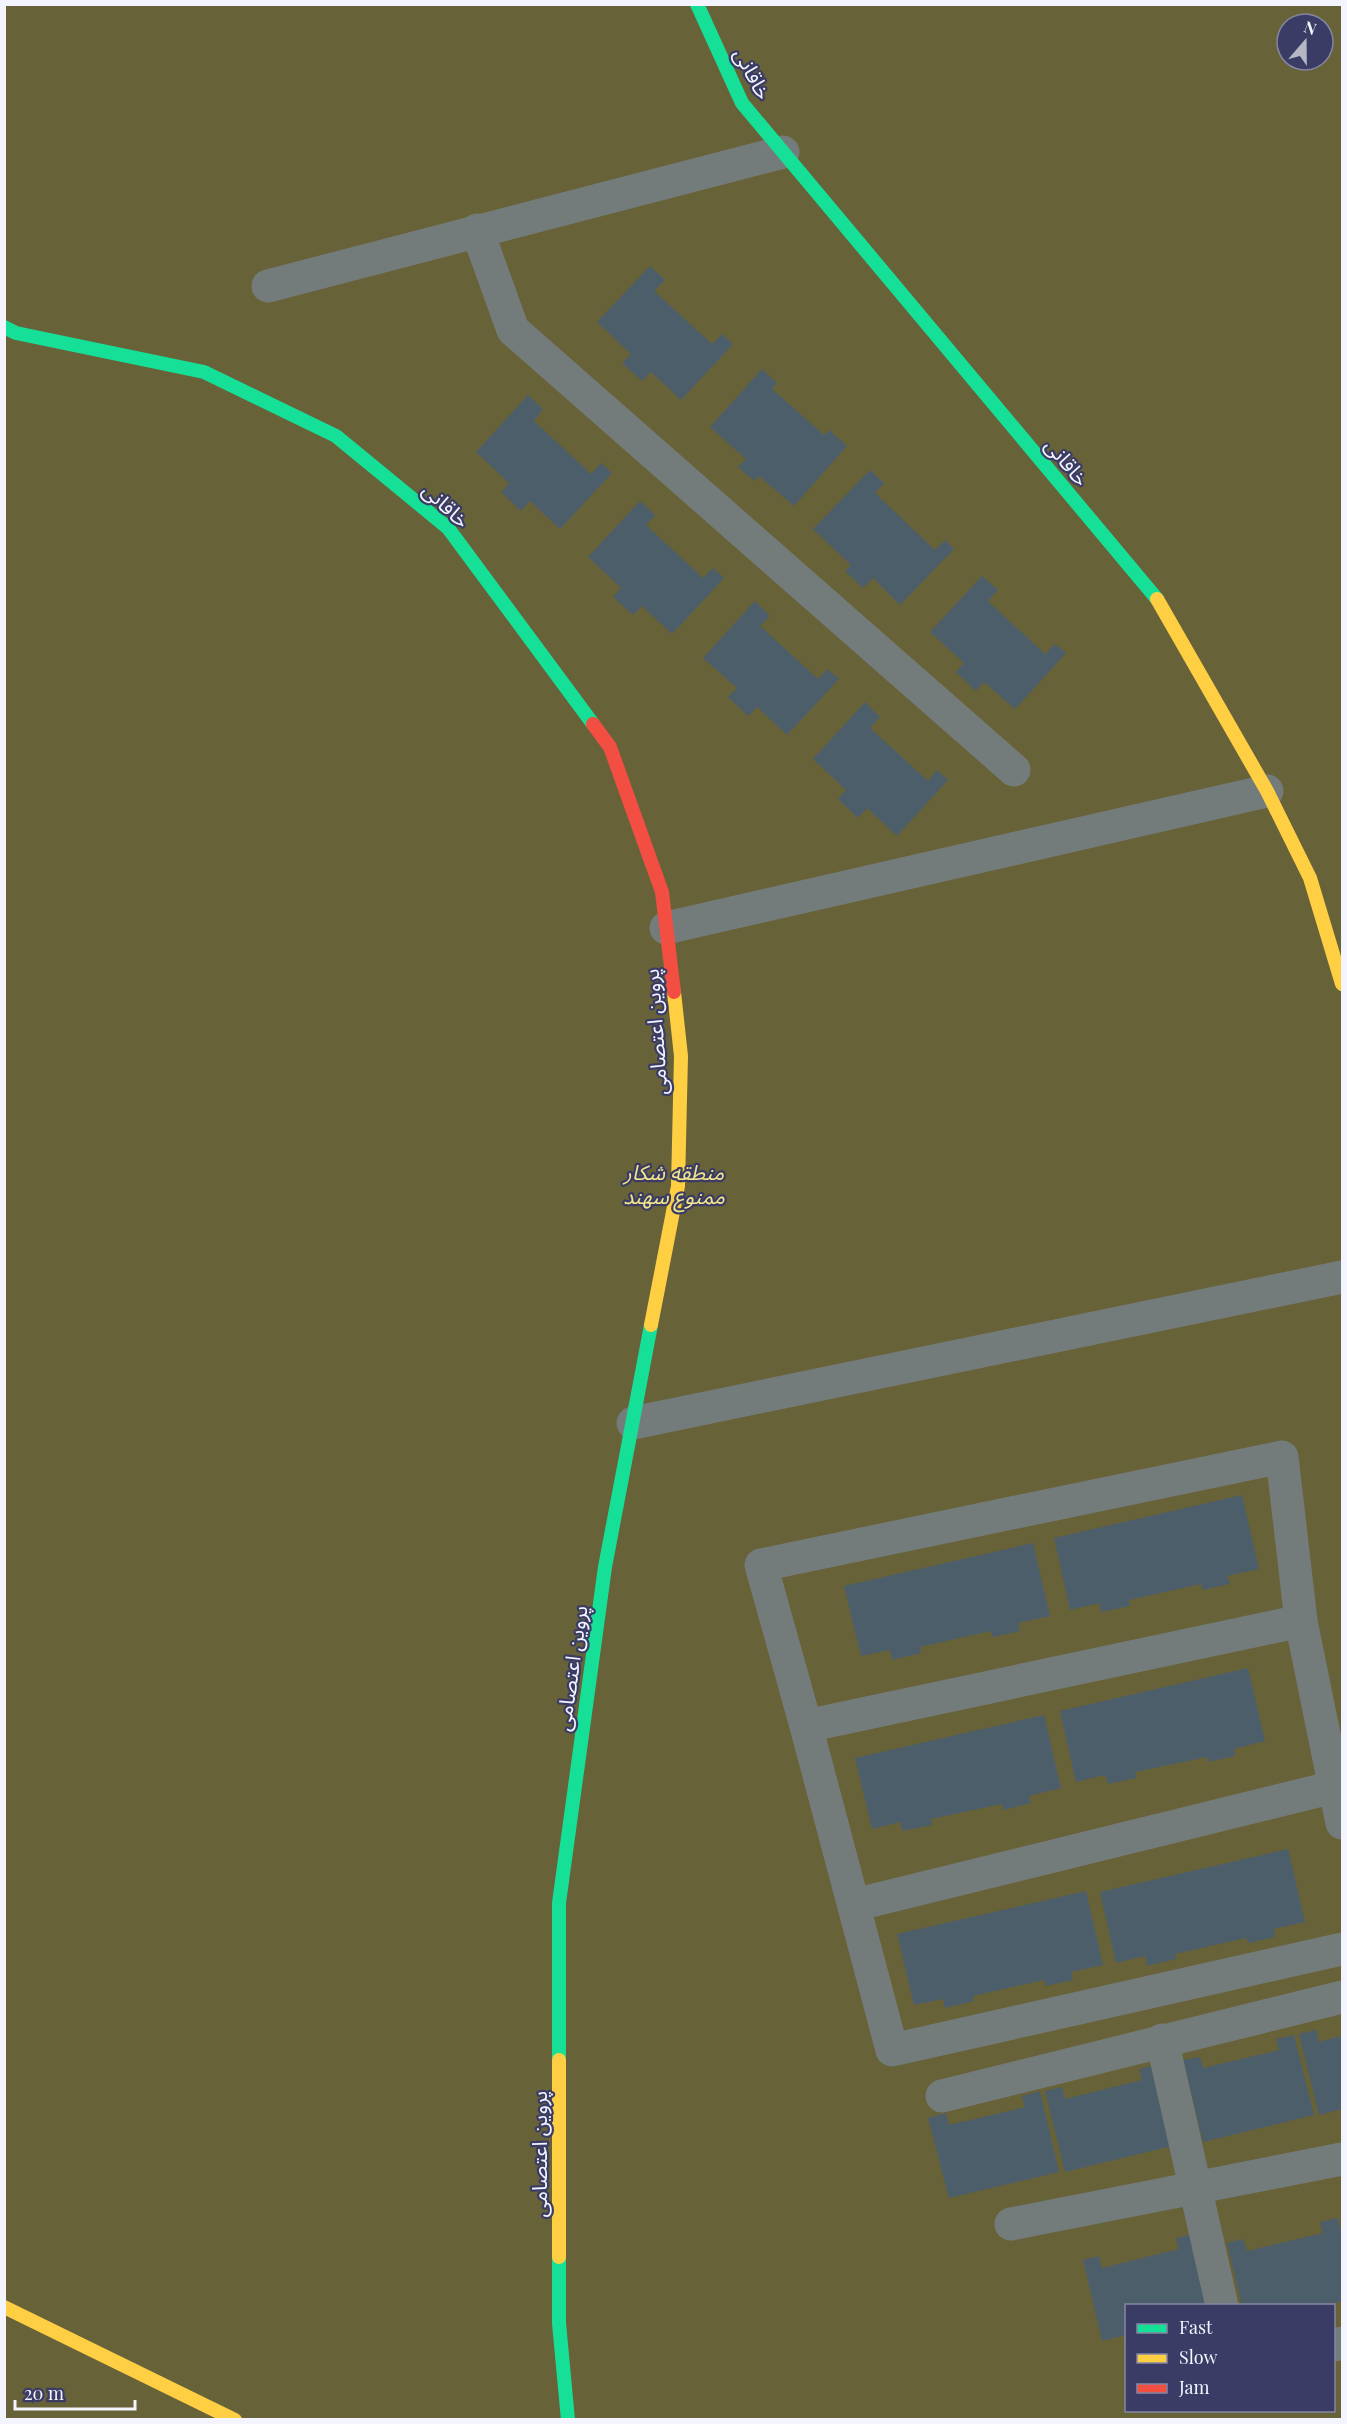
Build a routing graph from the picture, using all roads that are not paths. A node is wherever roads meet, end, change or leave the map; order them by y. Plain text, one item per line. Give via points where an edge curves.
1 (697, 4) edge
2 (783, 152) junction
3 (477, 230) junction
4 (268, 286) dead end
5 (4, 327) edge
6 (1014, 770) dead end
7 (1267, 791) junction
8 (666, 928) junction
9 (1342, 984) edge
10 (1342, 1276) edge
11 (633, 1423) junction
12 (1301, 1621) junction
13 (806, 1726) junction
14 (1338, 1786) edge
15 (1342, 1822) edge
16 (854, 1905) junction
17 (1342, 1949) edge
18 (1342, 1997) edge
19 (1162, 2040) junction
20 (942, 2097) dead end
21 (1342, 2159) edge
22 (1196, 2188) junction
23 (1011, 2224) dead end
24 (1222, 2304) edge
25 (4, 2307) edge
26 (235, 2420) edge
27 (568, 2420) edge

1 - 2 street, خاقانی via 742,103
2 - 3 street
2 - 7 street, خاقانی via 1161,604
3 - 4 street
3 - 6 street via 513,330
5 - 8 street, خاقانی via 15,333 204,372 336,436 448,528 610,747 662,892
7 - 8 street
7 - 9 street, خاقانی via 1310,878
8 - 11 street, پروین اعتصامی via 681,1056 678,1186
10 - 11 street
11 - 27 street, پروین اعتصامی via 605,1567 559,1903 559,2323
12 - 13 street
12 - 13 street via 1282,1457 760,1565
12 - 14 street
13 - 16 street
14 - 15 street
14 - 16 street
16 - 17 street via 892,2050
18 - 19 street
19 - 20 street
19 - 22 street
21 - 22 street
22 - 23 street
22 - 24 street
25 - 26 street

